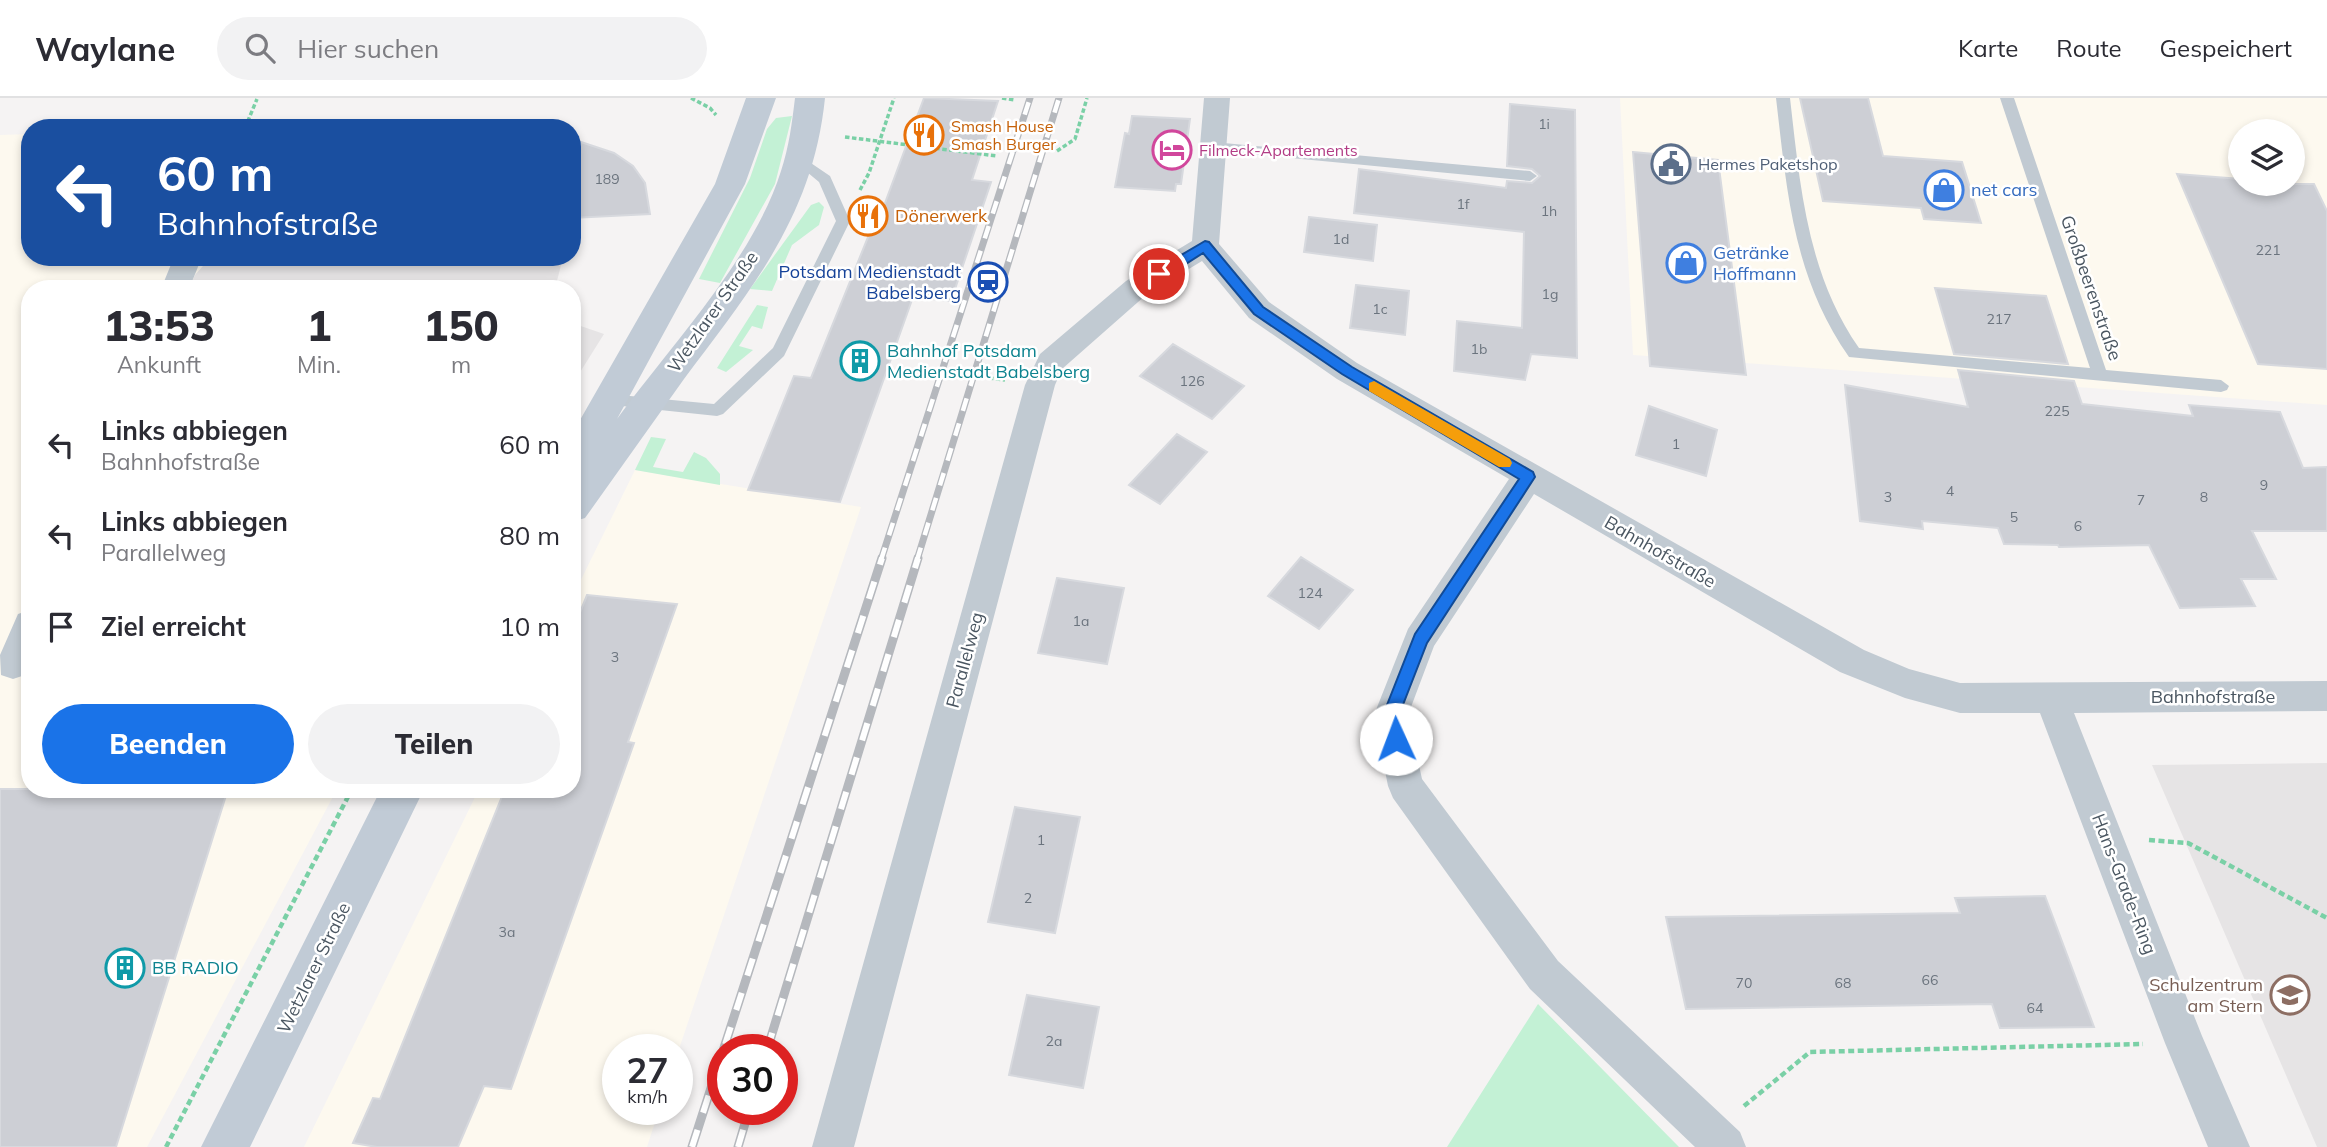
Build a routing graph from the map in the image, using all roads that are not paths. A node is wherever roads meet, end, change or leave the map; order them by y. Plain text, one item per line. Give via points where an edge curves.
1 (761, 98) edge
2 (810, 98) edge
3 (1217, 98) edge
4 (1783, 98) edge
5 (2007, 98) edge
6 (1213, 146) junction
7 (802, 162) junction
8 (1530, 176) dead end
9 (1205, 246) junction
10 (2100, 375) junction
11 (2221, 386) dead end
12 (609, 400) junction
13 (646, 405) junction
14 (581, 451) edge
15 (1528, 477) junction
16 (581, 495) edge
17 (21, 646) edge
18 (14, 664) edge
19 (2327, 696) edge
20 (2051, 698) junction
21 (399, 798) edge
22 (1718, 1140) edge
23 (225, 1147) edge
24 (833, 1147) edge
25 (2229, 1147) edge

1 - 12 street via 730,184
2 - 7 street, Wetzlarer Straße
3 - 6 street
4 - 10 lane, Großbeerenstraße via 1797,210 1817,284 1836,331 1854,353
5 - 10 lane, Großbeerenstraße
6 - 8 lane
6 - 9 street
7 - 13 street, Wetzlarer Straße via 776,222 725,300
7 - 13 lane via 825,179 843,221 779,352 717,410
9 - 15 street, Bahnhofstraße via 1259,310 1347,371
9 - 24 street, Parallelweg via 1136,288 1050,362 1040,385
10 - 11 lane
12 - 13 lane
12 - 14 street
13 - 16 street, Wetzlarer Straße
15 - 20 street, Bahnhofstraße via 1852,661 1905,683 1960,698
15 - 22 street via 1420,639 1391,715 1406,786 1544,975
17 - 18 street
19 - 20 street, Bahnhofstraße
20 - 25 street, Hans-Grade-Ring
21 - 23 street, Wetzlarer Straße

